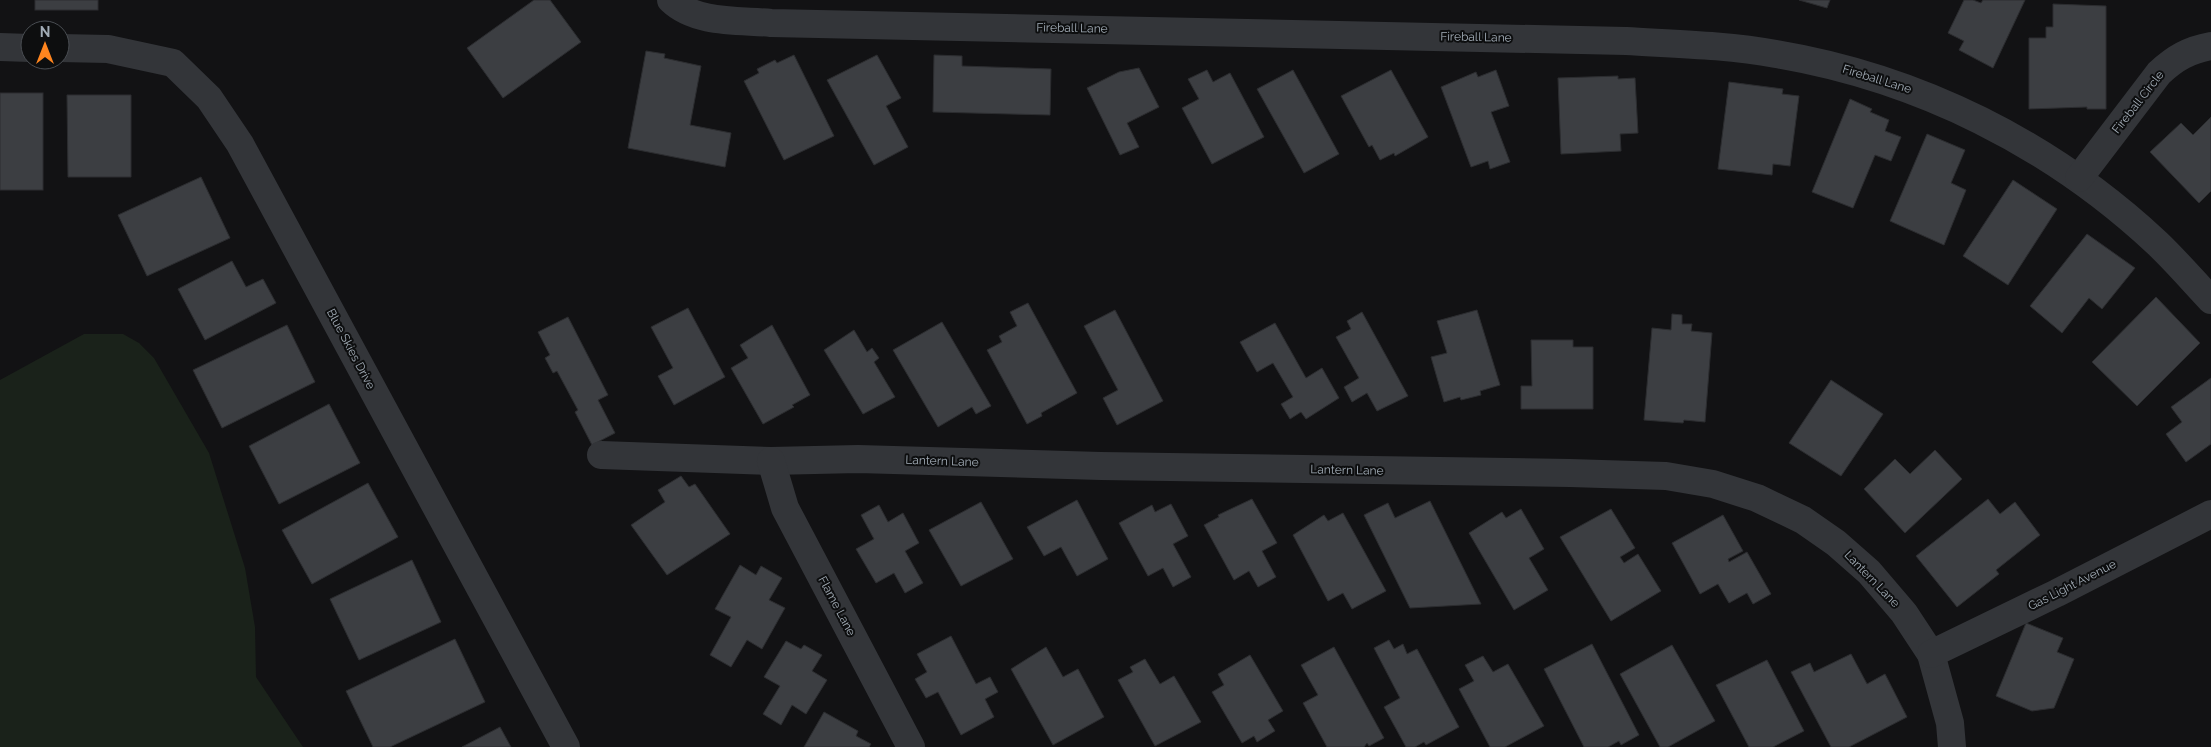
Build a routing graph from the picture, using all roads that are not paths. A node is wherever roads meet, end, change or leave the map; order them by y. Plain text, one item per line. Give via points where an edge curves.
1 (671, 0) edge
2 (2211, 46) edge
3 (0, 47) edge
4 (20, 48) edge
5 (70, 48) edge
6 (2080, 178) junction
7 (2211, 300) edge
8 (600, 455) dead end
9 (771, 461) junction
10 (2211, 514) edge
11 (1931, 654) junction
12 (566, 747) edge
13 (912, 747) edge
14 (1952, 747) edge

1 - 6 street, Fireball Lane via 690,13 771,23 1626,41 1775,53 1870,76 1919,92 2017,139
2 - 6 street, Fireball Circle via 2192,50 2173,60 2159,73
3 - 4 street
5 - 12 street, Blue Skies Drive via 108,49 173,63 209,98 240,144
6 - 7 street, Fireball Lane via 2157,243
8 - 9 street, Lantern Lane
9 - 11 street, Lantern Lane via 858,459 1666,476 1713,484 1757,498 1803,520 1869,572 1904,612
9 - 13 street, Flame Lane via 785,508
10 - 11 street, Gas Light Avenue
11 - 14 street, Lantern Lane via 1950,723

